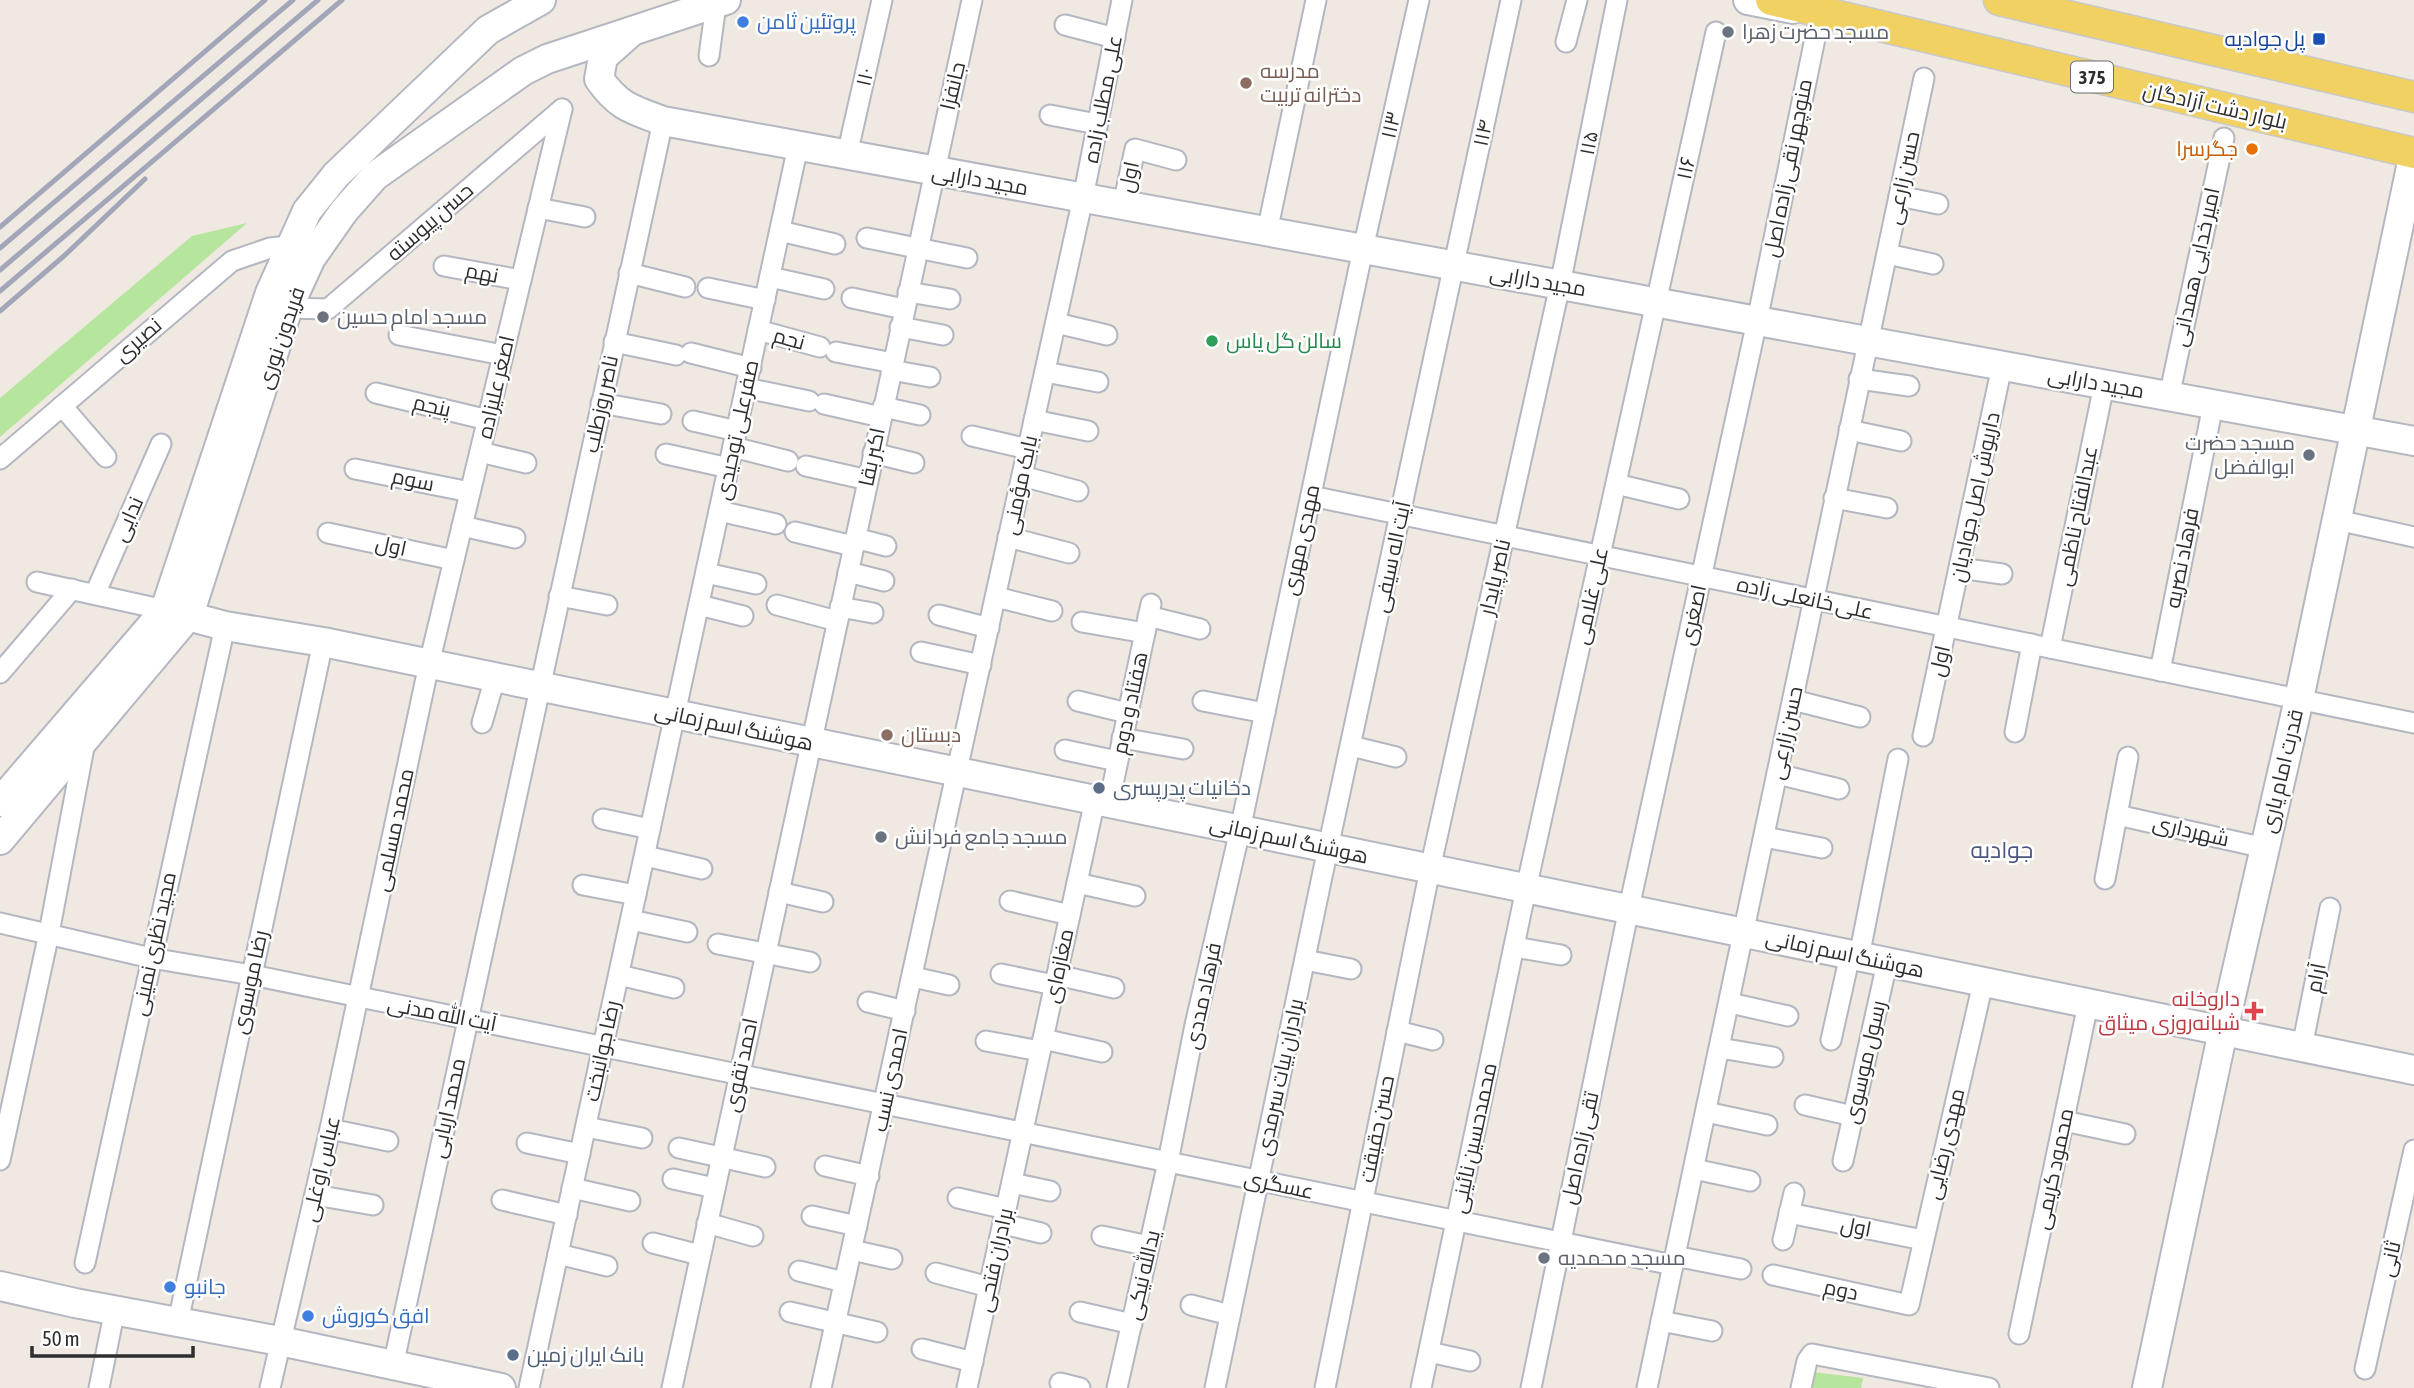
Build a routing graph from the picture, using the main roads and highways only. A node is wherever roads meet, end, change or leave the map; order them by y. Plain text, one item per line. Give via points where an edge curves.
1 (1771, 0) edge
2 (2000, 0) edge
3 (2414, 97) edge
4 (2414, 153) edge

1 - 4 main road, بلوار دشت آزادگان / 375
2 - 3 main road

